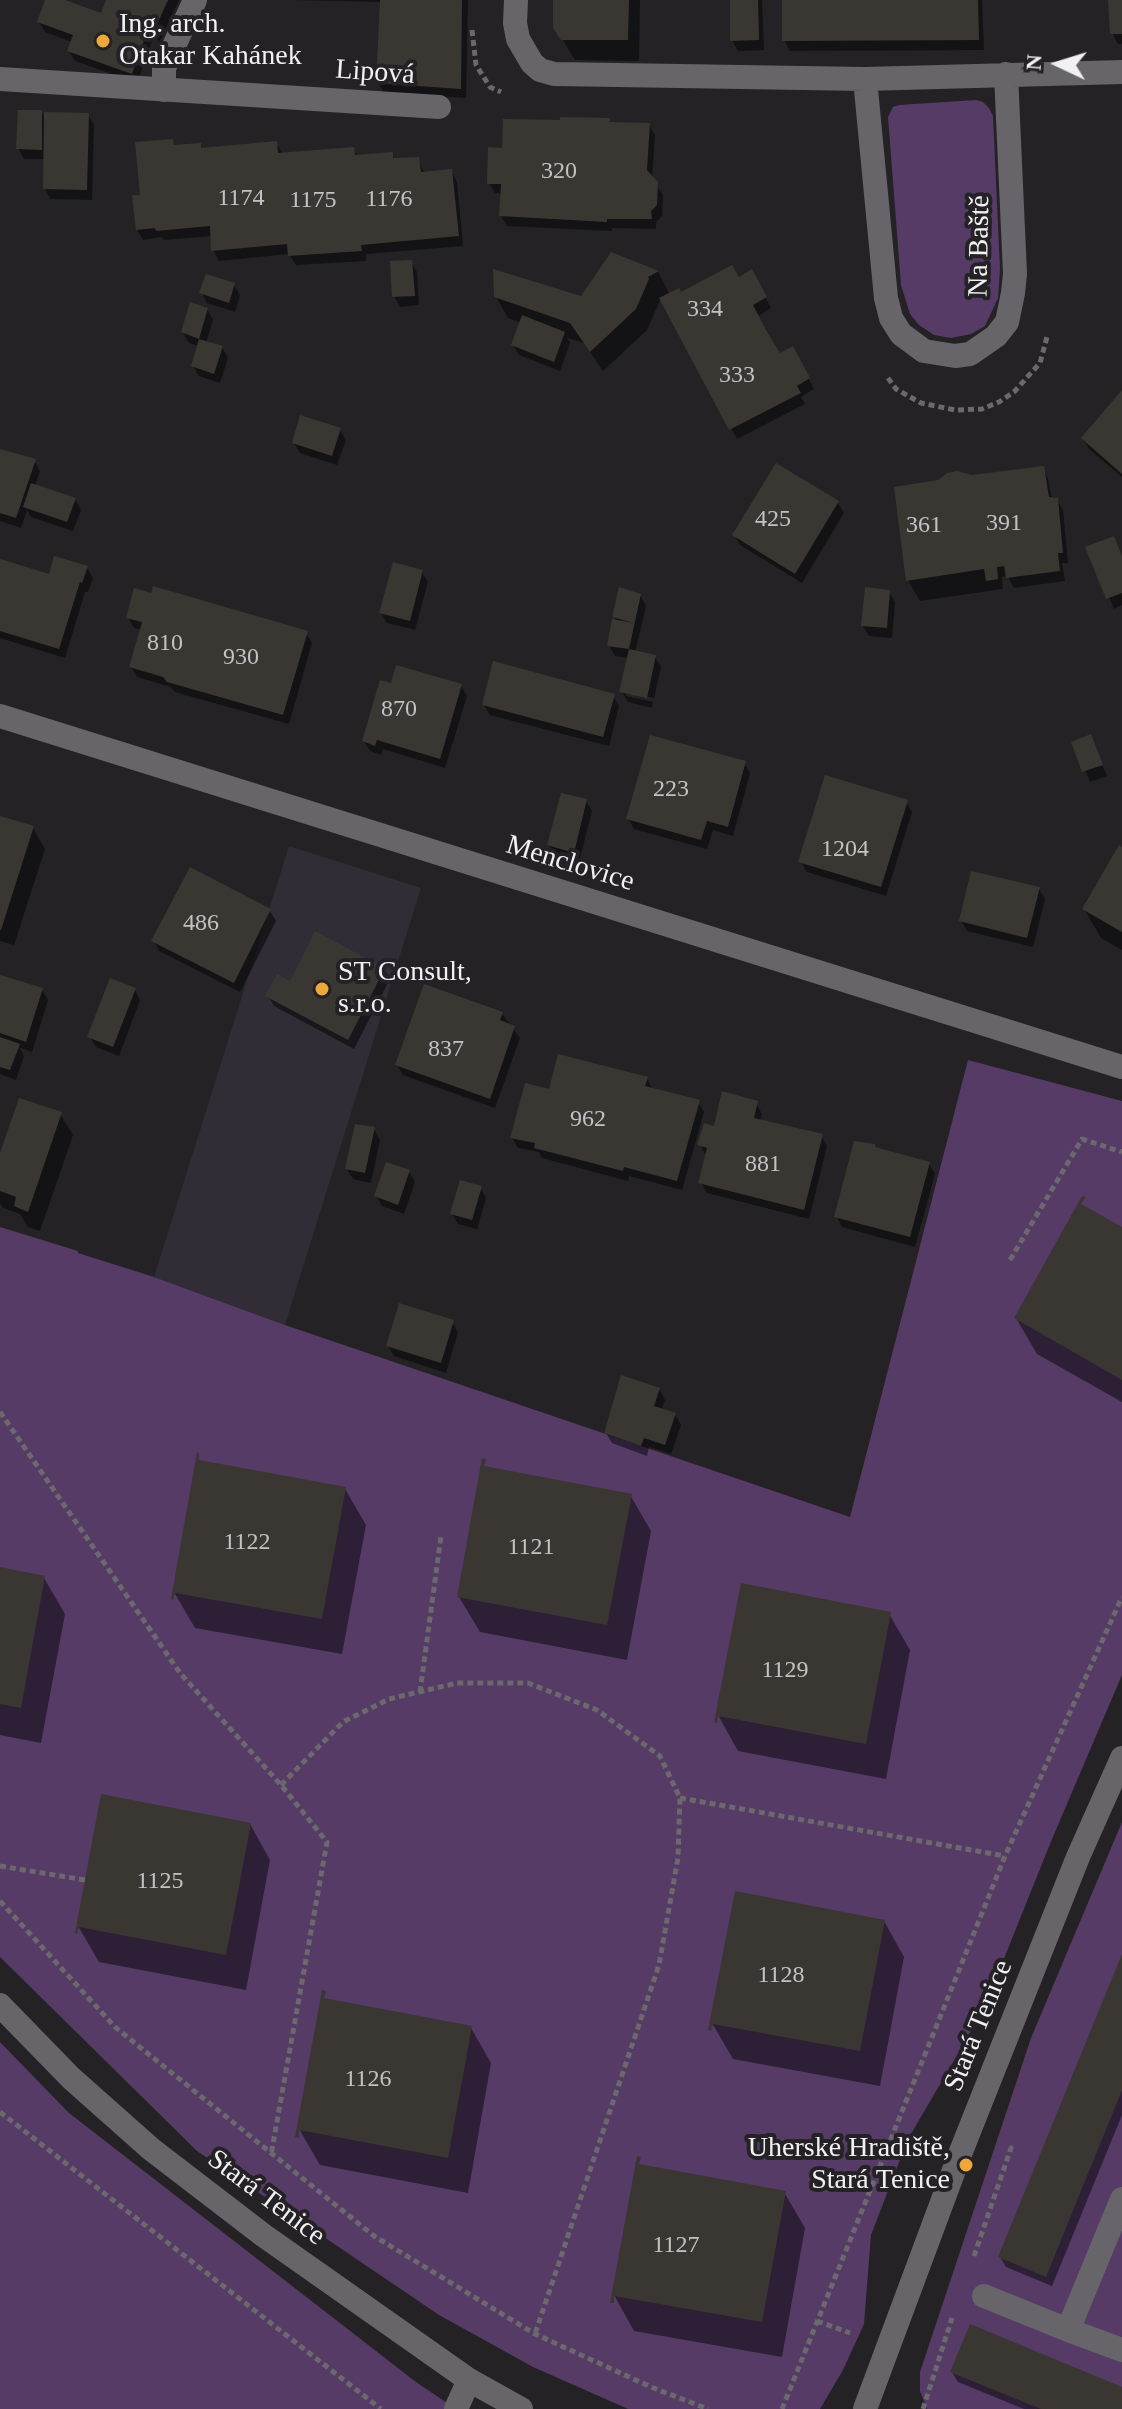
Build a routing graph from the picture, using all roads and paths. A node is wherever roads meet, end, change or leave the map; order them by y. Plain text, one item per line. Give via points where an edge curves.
1 (195, 0) edge
2 (516, 0) edge
3 (1122, 72) edge
4 (1006, 74) junction
5 (0, 79) edge
6 (865, 79) junction
7 (164, 90) junction
8 (439, 107) dead end
9 (0, 716) edge
10 (1122, 1067) edge
11 (1122, 1152) edge
12 (1010, 1260) dead end
13 (0, 1412) edge
14 (441, 1536) dead end
15 (1122, 1597) edge
16 (420, 1692) junction
17 (1122, 1758) edge
18 (281, 1785) junction
19 (680, 1798) junction
20 (1005, 1856) junction
21 (0, 1866) edge
22 (85, 1880) dead end
23 (0, 1901) edge
24 (0, 2005) edge
25 (0, 2112) edge
26 (271, 2155) junction
27 (1122, 2199) edge
28 (984, 2296) dead end
29 (1068, 2330) junction
30 (535, 2334) junction
31 (1122, 2350) edge
32 (469, 2380) junction
33 (381, 2409) edge
34 (456, 2409) edge
35 (521, 2409) edge
36 (708, 2409) edge
37 (782, 2409) edge
38 (865, 2409) edge

1 - 7 street via 164,68
2 - 6 street via 518,39 540,70 567,76
3 - 4 street
4 - 6 street
4 - 6 street, Na Baště via 1013,293 1007,322 996,336 970,354 955,356 924,351 901,334 891,318
5 - 7 street, Lipová
7 - 8 street, Lipová
9 - 10 street, Menclovice
11 - 12 path via 1082,1139
13 - 18 path via 180,1673
14 - 16 path
15 - 20 path
16 - 18 path via 389,1699 343,1722
16 - 19 path via 457,1683 528,1683 597,1710 660,1756
17 - 38 street, Stará Tenice via 960,2154
18 - 26 path via 327,1842
19 - 20 path
19 - 30 path via 678,1858 659,1965
20 - 37 path
21 - 22 path
23 - 26 path via 115,2027
24 - 32 street, Stará Tenice via 151,2149
25 - 33 path
26 - 30 path via 374,2236
27 - 29 street
28 - 29 street
29 - 31 street
30 - 36 path
32 - 34 street
32 - 35 street, Stará Tenice

